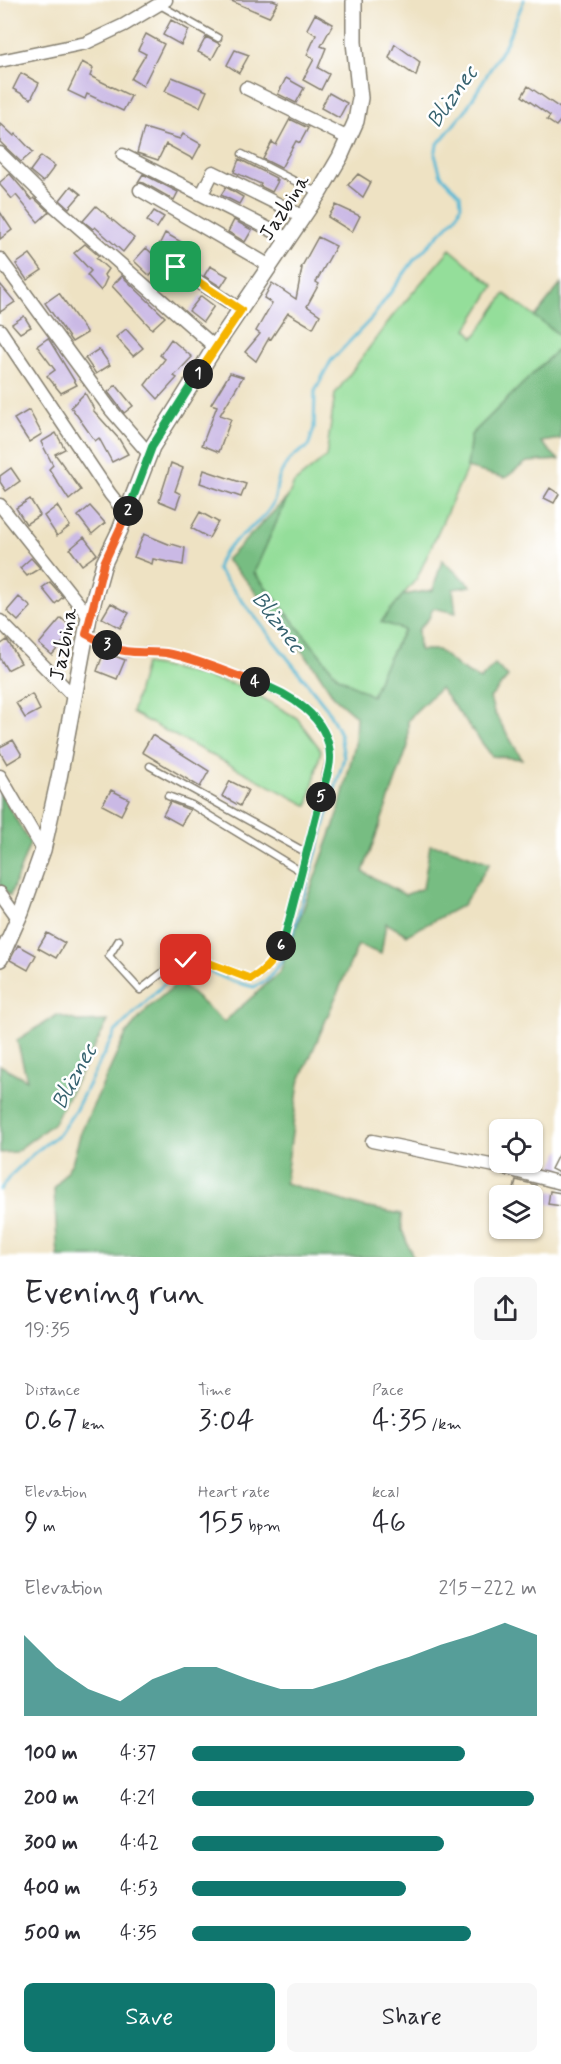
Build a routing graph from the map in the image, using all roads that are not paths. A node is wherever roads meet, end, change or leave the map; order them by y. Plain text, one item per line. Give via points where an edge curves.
1 (354, 0) edge
2 (163, 2) edge
3 (218, 38) dead end
4 (0, 61) edge
5 (246, 88) dead end
6 (348, 138) junction
7 (0, 153) edge
8 (242, 154) dead end
9 (123, 155) dead end
10 (205, 188) dead end
11 (140, 190) dead end
12 (319, 193) junction
13 (304, 217) junction
14 (289, 239) junction
15 (0, 259) edge
16 (270, 266) junction
17 (176, 267) dead end
18 (241, 310) junction
19 (0, 330) edge
20 (215, 347) junction
21 (150, 455) junction
22 (0, 505) edge
23 (126, 514) junction
24 (89, 617) junction
25 (0, 621) edge
26 (86, 634) junction
27 (74, 697) junction
28 (150, 766) dead end
29 (0, 776) edge
30 (168, 796) dead end
31 (43, 850) junction
32 (307, 853) junction
33 (302, 872) junction
34 (0, 893) edge
35 (18, 918) junction
36 (119, 940) dead end
37 (0, 959) edge
38 (372, 1141) dead end
39 (561, 1183) edge

1 - 6 street, Jazbina via 360,98 357,121
2 - 3 lane
2 - 4 street via 87,43
5 - 6 street
6 - 12 street, Jazbina
7 - 20 street
8 - 12 lane
9 - 14 street
10 - 13 street via 213,172
11 - 16 street
12 - 13 street, Jazbina
13 - 14 street, Jazbina
14 - 16 street, Jazbina
15 - 21 street via 111,410
16 - 18 street, Jazbina
17 - 18 street
18 - 20 street, Jazbina
19 - 23 street
20 - 21 street, Jazbina
21 - 23 street, Jazbina
22 - 24 street
23 - 24 street, Jazbina via 104,563
24 - 26 street, Jazbina
25 - 27 street
26 - 27 street, Jazbina
26 - 32 lane via 128,653 172,654 262,684 307,709 322,727 330,758
27 - 31 street, Jazbina
28 - 32 lane
29 - 31 street
30 - 33 lane via 192,805
31 - 35 street, Jazbina
32 - 33 lane
33 - 36 lane via 285,936 274,959 251,979 201,960 186,960 140,990 109,956
34 - 35 street
35 - 37 street, Jazbina
38 - 39 street

